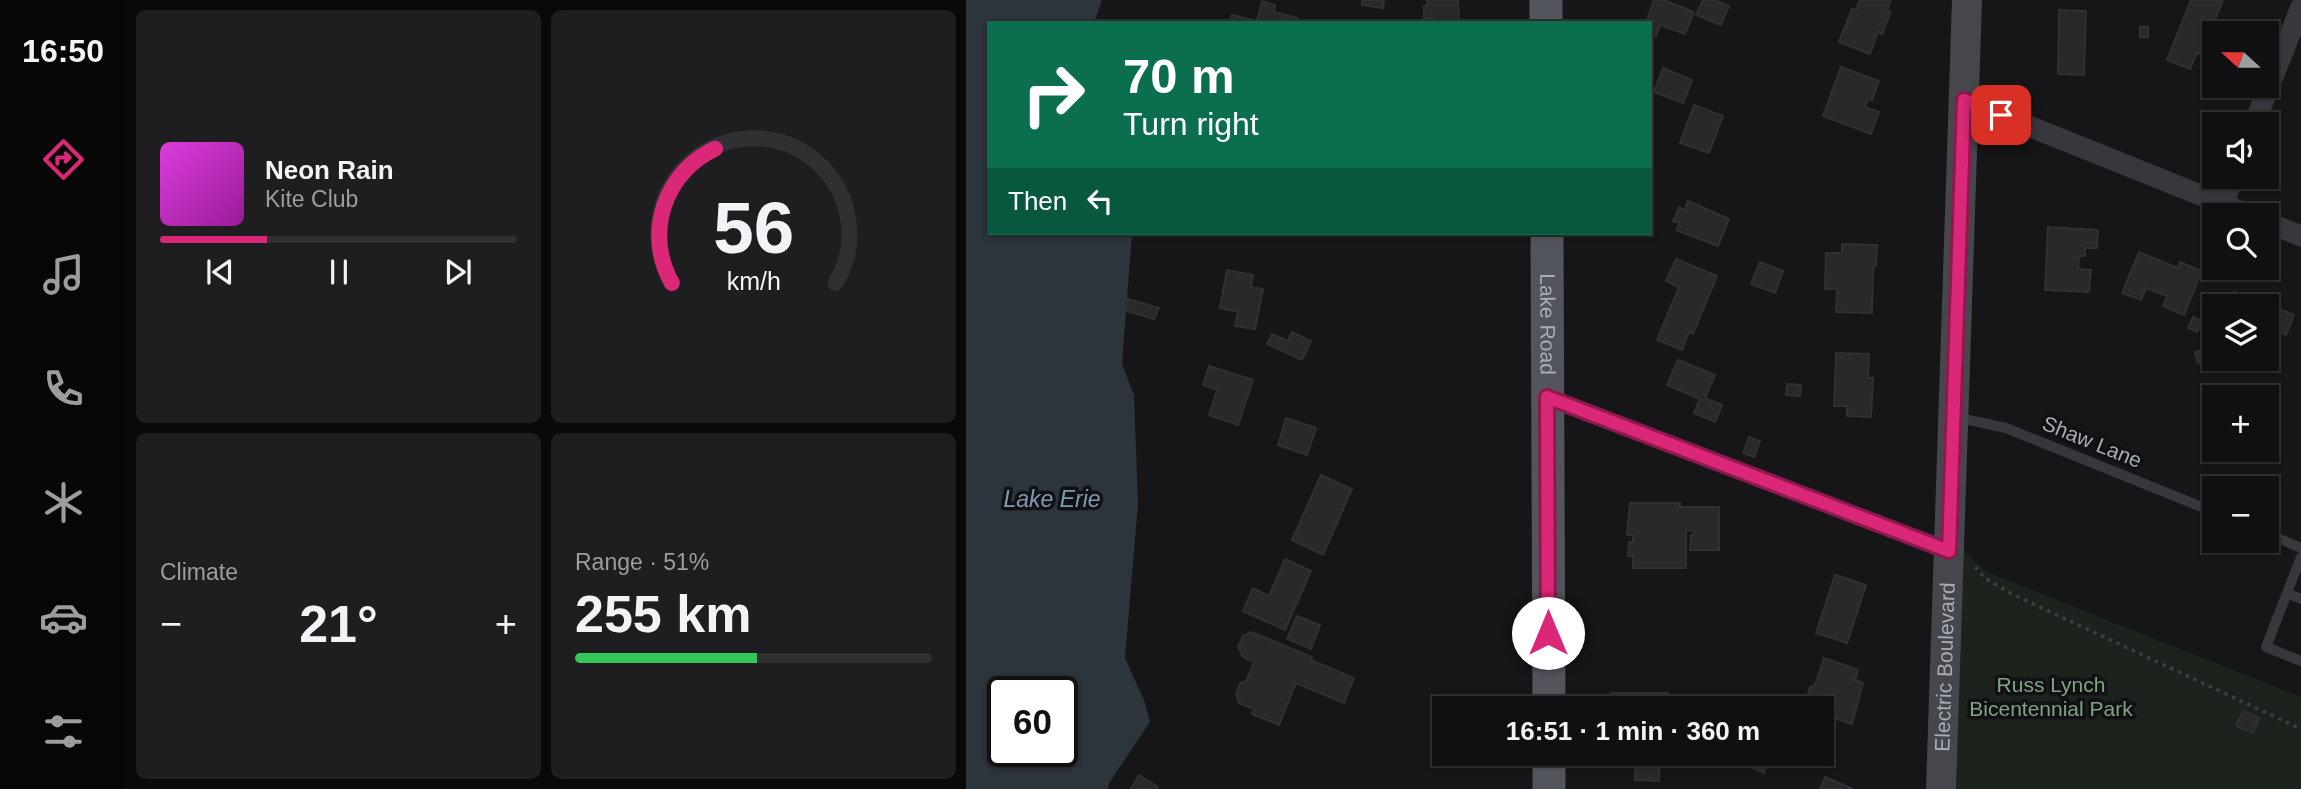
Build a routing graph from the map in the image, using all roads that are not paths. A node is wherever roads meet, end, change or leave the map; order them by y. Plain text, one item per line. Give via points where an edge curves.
1 (1546, 0) edge
2 (1968, 0) edge
3 (2301, 8) edge
4 (1546, 21) edge
5 (1964, 100) junction
6 (2260, 112) edge
7 (2220, 203) edge
8 (2279, 227) edge
9 (1547, 235) edge
10 (2301, 236) edge
11 (1547, 397) junction
12 (1953, 416) junction
13 (2202, 507) edge
14 (2279, 539) edge
15 (2301, 548) edge
16 (1949, 551) junction
17 (2301, 557) edge
18 (2287, 593) junction
19 (2301, 599) edge
20 (2301, 661) edge
21 (1549, 696) edge
22 (1549, 766) edge
23 (1549, 789) edge
24 (1941, 789) edge

1 - 4 main road
2 - 5 street, Electric Boulevard
3 - 6 street
5 - 7 street
5 - 12 street, Electric Boulevard
8 - 10 street
9 - 11 main road, Lake Road
11 - 16 lane
11 - 21 main road, Lake Road
12 - 13 lane, Shaw Lane via 2006,428
12 - 16 street, Electric Boulevard
14 - 15 lane
16 - 24 street, Electric Boulevard
17 - 18 lane
18 - 19 lane
18 - 20 lane via 2266,647
22 - 23 main road

